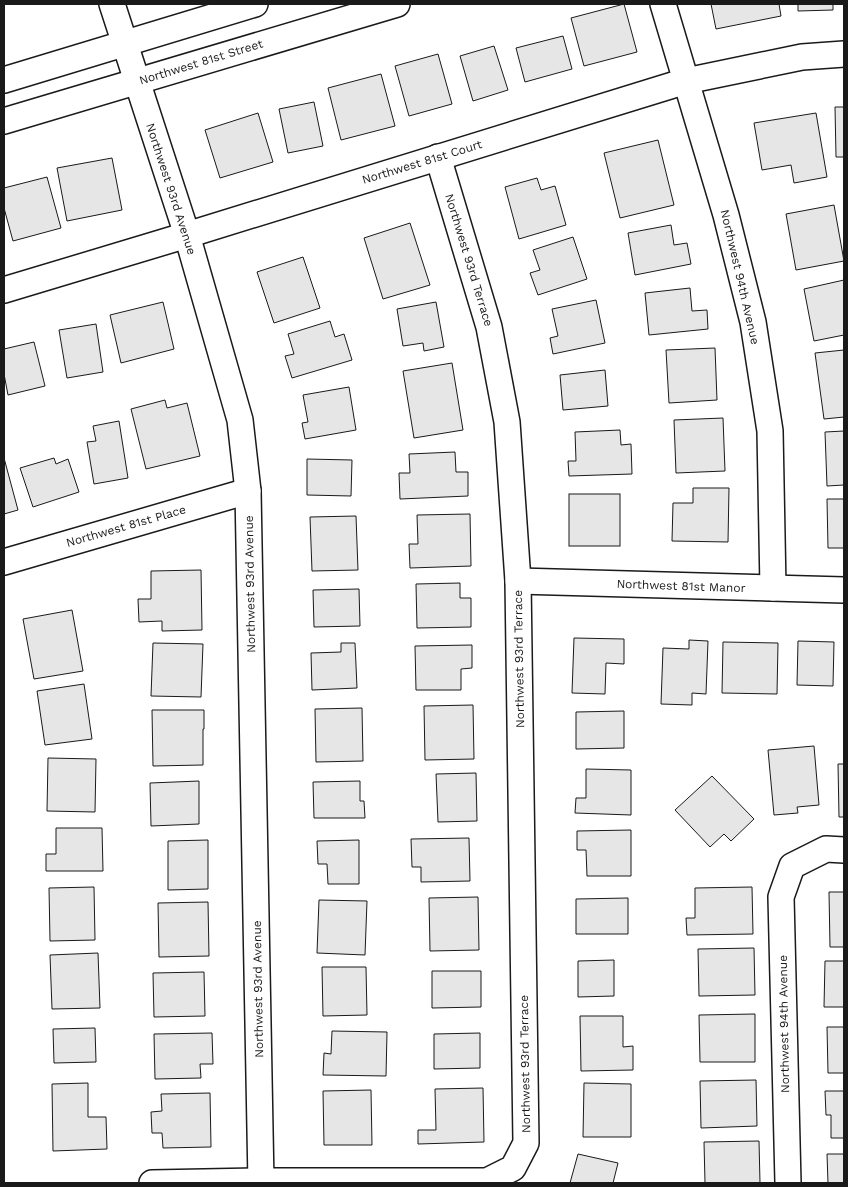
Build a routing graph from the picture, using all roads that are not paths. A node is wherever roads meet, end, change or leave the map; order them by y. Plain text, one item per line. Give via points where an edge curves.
1 (112, 4) edge
2 (255, 4) edge
3 (397, 4) edge
4 (663, 4) edge
5 (125, 43) junction
6 (844, 54) edge
7 (4, 80) edge
8 (137, 81) junction
9 (686, 81) junction
10 (4, 121) edge
11 (438, 157) junction
12 (187, 235) junction
13 (4, 290) edge
14 (248, 491) junction
15 (4, 562) edge
16 (518, 581) junction
17 (773, 588) junction
18 (844, 590) edge
19 (844, 850) edge
20 (261, 1182) edge
21 (152, 1183) edge
22 (788, 1183) edge

1 - 5 street, Northwest 93rd Avenue
2 - 5 street
3 - 8 street, Northwest 81st Street
4 - 9 street, Northwest 94th Avenue
5 - 7 street
5 - 8 street, Northwest 93rd Avenue
6 - 9 street, Northwest 81st Court via 802,57
8 - 10 street, Northwest 81st Street
8 - 12 street, Northwest 93rd Avenue
9 - 11 street, Northwest 81st Court
9 - 17 street, Northwest 94th Avenue via 726,215 753,322 770,431
11 - 12 street, Northwest 81st Court
11 - 16 street, Northwest 93rd Terrace via 489,327 504,403
12 - 13 street, Northwest 81st Court
12 - 14 street, Northwest 93rd Avenue via 240,420
14 - 15 street, Northwest 81st Place
14 - 20 street, Northwest 93rd Avenue
16 - 17 street, Northwest 81st Manor
16 - 20 street, Northwest 93rd Terrace via 526,1143 513,1168 487,1181
17 - 18 street, Northwest 81st Manor
19 - 22 street, Northwest 94th Avenue via 826,849 792,866 781,897
20 - 21 street

